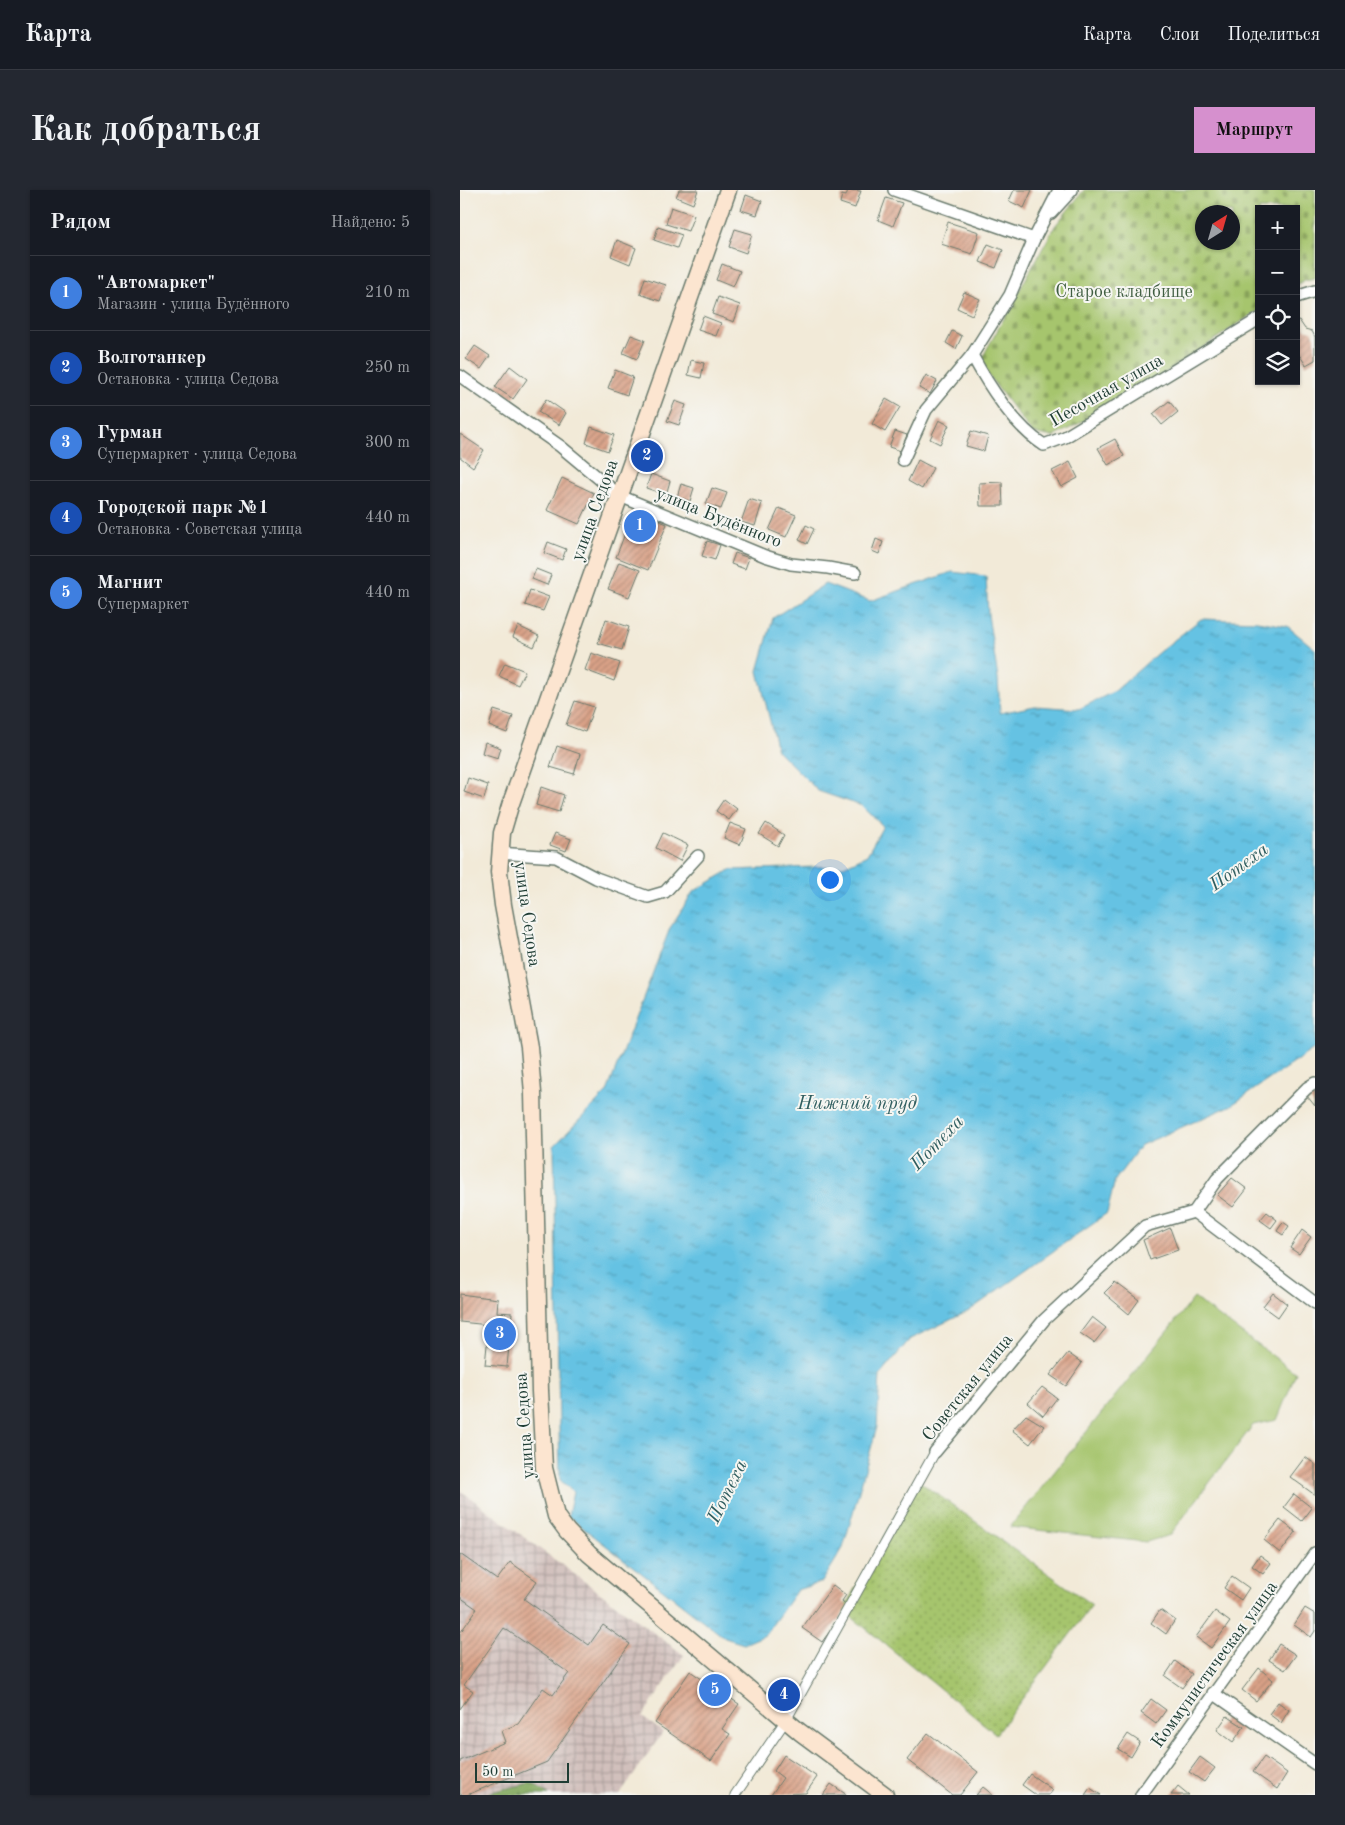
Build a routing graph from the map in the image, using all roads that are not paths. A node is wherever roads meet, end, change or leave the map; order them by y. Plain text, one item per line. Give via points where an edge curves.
1 (728, 190) edge
2 (894, 190) edge
3 (1059, 190) edge
4 (1072, 190) edge
5 (1044, 219) junction
6 (1034, 239) junction
7 (1315, 291) edge
8 (1300, 296) edge
9 (1255, 321) edge
10 (972, 355) junction
11 (460, 376) edge
12 (903, 460) dead end
13 (620, 496) junction
14 (855, 573) dead end
15 (499, 854) junction
16 (698, 856) dead end
17 (1315, 1083) edge
18 (1194, 1212) junction
19 (1315, 1303) edge
20 (935, 1452) joint
21 (1315, 1553) edge
22 (1213, 1693) junction
23 (786, 1720) junction
24 (1315, 1764) edge
25 (735, 1795) edge
26 (885, 1795) edge
27 (1141, 1795) edge

1 - 13 main road, улица Седова
2 - 6 street
3 - 5 street
4 - 5 street
5 - 6 street
6 - 10 street via 1010,295
7 - 8 street
9 - 10 street, Песочная улица via 1065,438 1044,445 1029,435 982,375
10 - 12 street via 926,410
11 - 13 street, улица Будённого via 560,446
13 - 14 street, улица Будённого via 765,556 791,564
13 - 15 main road, улица Седова via 510,806
15 - 16 street via 556,857 596,878 648,897 665,892
15 - 23 main road, улица Седова via 503,905 529,1047 533,1093 544,1468 556,1516 589,1554
17 - 18 street via 1217,1178
18 - 19 street
18 - 20 street, Советская улица via 1145,1226 1044,1320
20 - 23 street, Советская улица
21 - 22 street, Коммунистическая улица
22 - 24 street
22 - 27 street, Коммунистическая улица
23 - 25 street, Советская улица
23 - 26 main road, улица Седова

